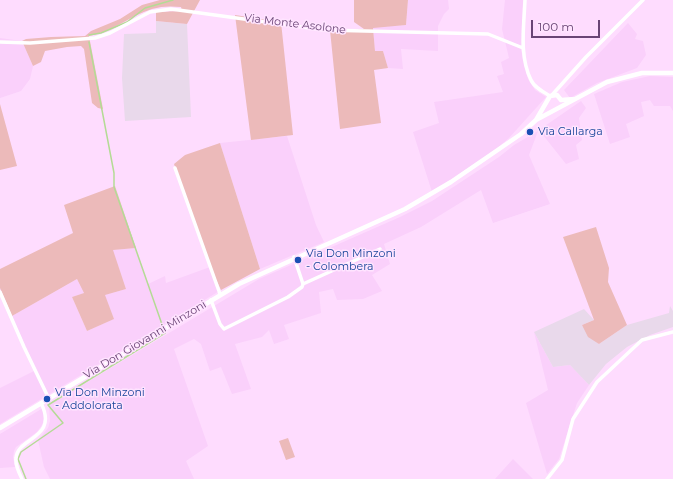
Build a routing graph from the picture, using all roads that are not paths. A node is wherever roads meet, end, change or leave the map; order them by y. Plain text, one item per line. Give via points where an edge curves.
1 (525, 0) edge
2 (644, 0) edge
3 (0, 42) edge
4 (523, 48) junction
5 (673, 72) edge
6 (559, 87) junction
7 (550, 96) junction
8 (560, 98) junction
9 (575, 99) junction
10 (545, 104) junction
11 (561, 107) junction
12 (553, 111) junction
13 (536, 120) junction
14 (175, 168) dead end
15 (380, 249) dead end
16 (294, 257) junction
17 (303, 284) junction
18 (0, 292) edge
19 (220, 294) junction
20 (211, 300) junction
21 (673, 332) edge
22 (49, 398) junction
23 (41, 403) junction
24 (0, 428) edge
25 (22, 479) edge
26 (547, 479) edge

1 - 4 street
2 - 6 street
3 - 4 street, Via Monte Asolone via 30,43 95,38 150,12 171,9 324,30 488,34
4 - 7 street via 531,81
5 - 9 street via 642,73 618,78 597,86
6 - 7 street
6 - 8 street
7 - 8 street
7 - 10 street
8 - 9 street
8 - 11 street
9 - 11 street
10 - 12 street
10 - 13 street
11 - 12 street
12 - 13 street
13 - 16 street, Via Don Giovanni Minzoni via 513,140 428,197
14 - 19 street
15 - 17 street
16 - 17 street
16 - 19 street, Via Don Giovanni Minzoni
17 - 20 street via 288,297 224,329
18 - 22 street
19 - 20 street, Via Don Giovanni Minzoni
20 - 22 street, Via Don Giovanni Minzoni
21 - 26 street via 642,340 596,382 573,419 562,460
22 - 23 street, Via Don Giovanni Minzoni
23 - 24 street, Via Don Giovanni Minzoni
23 - 25 street via 45,414 44,424 35,438 19,450 16,457

